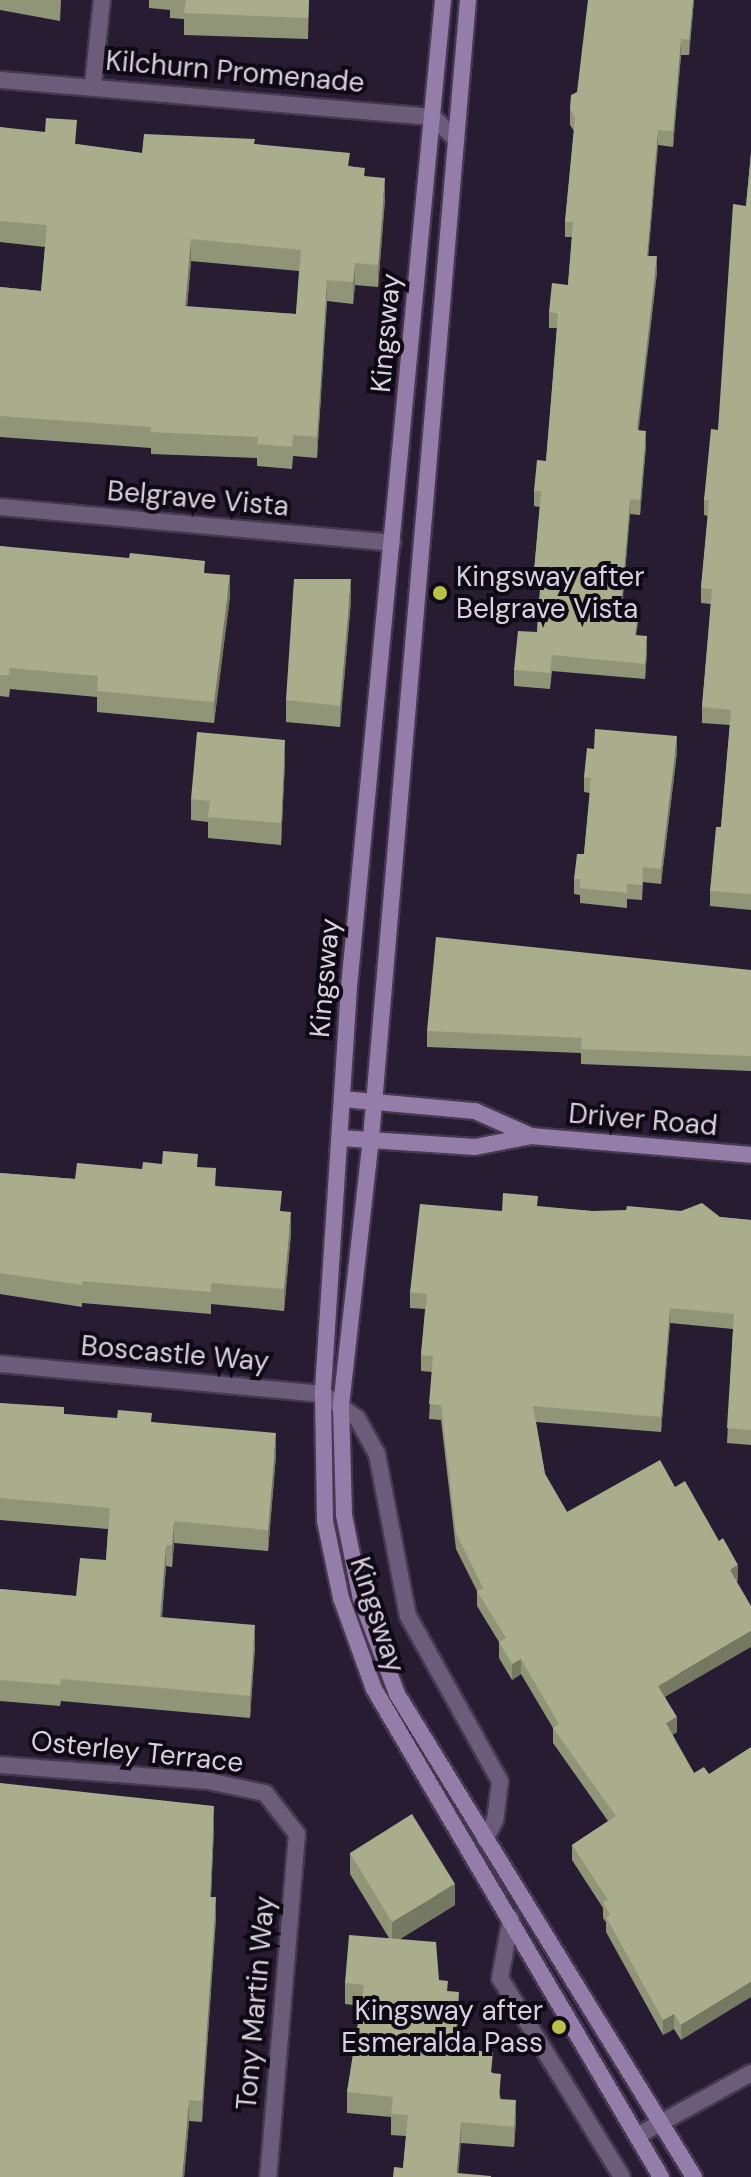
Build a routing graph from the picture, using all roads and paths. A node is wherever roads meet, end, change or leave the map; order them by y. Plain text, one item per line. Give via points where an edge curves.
1 (102, 0) edge
2 (443, 0) edge
3 (468, 0) edge
4 (0, 80) edge
5 (93, 85) junction
6 (433, 117) junction
7 (456, 139) junction
8 (0, 507) edge
9 (392, 543) junction
10 (342, 1099) junction
11 (373, 1102) junction
12 (531, 1136) junction
13 (340, 1138) junction
14 (371, 1138) junction
15 (751, 1155) edge
16 (0, 1364) edge
17 (323, 1394) junction
18 (341, 1407) junction
19 (0, 1765) edge
20 (297, 1834) joint
21 (485, 1840) junction
22 (511, 1918) junction
23 (751, 2073) edge
24 (660, 2122) junction
25 (637, 2136) junction
26 (268, 2177) edge
27 (622, 2177) edge
28 (661, 2177) edge
29 (694, 2177) edge

1 - 5 street
2 - 6 main road, Kingsway
3 - 7 main road, Kingsway
4 - 5 street, Kilchurn Promenade
5 - 6 street, Kilchurn Promenade
6 - 7 street
6 - 9 main road, Kingsway
7 - 11 main road, Kingsway
8 - 9 street, Belgrave Vista
9 - 10 main road, Kingsway
10 - 11 main road, Driver Road
10 - 13 main road, Kingsway
11 - 12 main road, Driver Road via 475,1111
11 - 14 main road, Kingsway
12 - 14 main road, Driver Road via 475,1147
12 - 15 main road, Driver Road
13 - 14 main road, Driver Road
13 - 17 main road, Kingsway
14 - 18 main road, Kingsway
16 - 17 street, Boscastle Way
17 - 18 street
17 - 22 main road, Kingsway via 325,1521 332,1565 363,1661 395,1730
18 - 21 main road, Kingsway via 344,1515 361,1599 397,1694
18 - 21 street, Kingsway via 357,1418 377,1454 408,1616 500,1781 495,1820
19 - 20 street, Osterley Terrace via 208,1781 265,1793
20 - 26 street, Tony Martin Way
21 - 24 main road, Kingsway
22 - 25 main road, Kingsway
22 - 27 street via 500,1978
23 - 24 street
24 - 25 street
24 - 29 main road, Kingsway
25 - 28 main road, Kingsway

